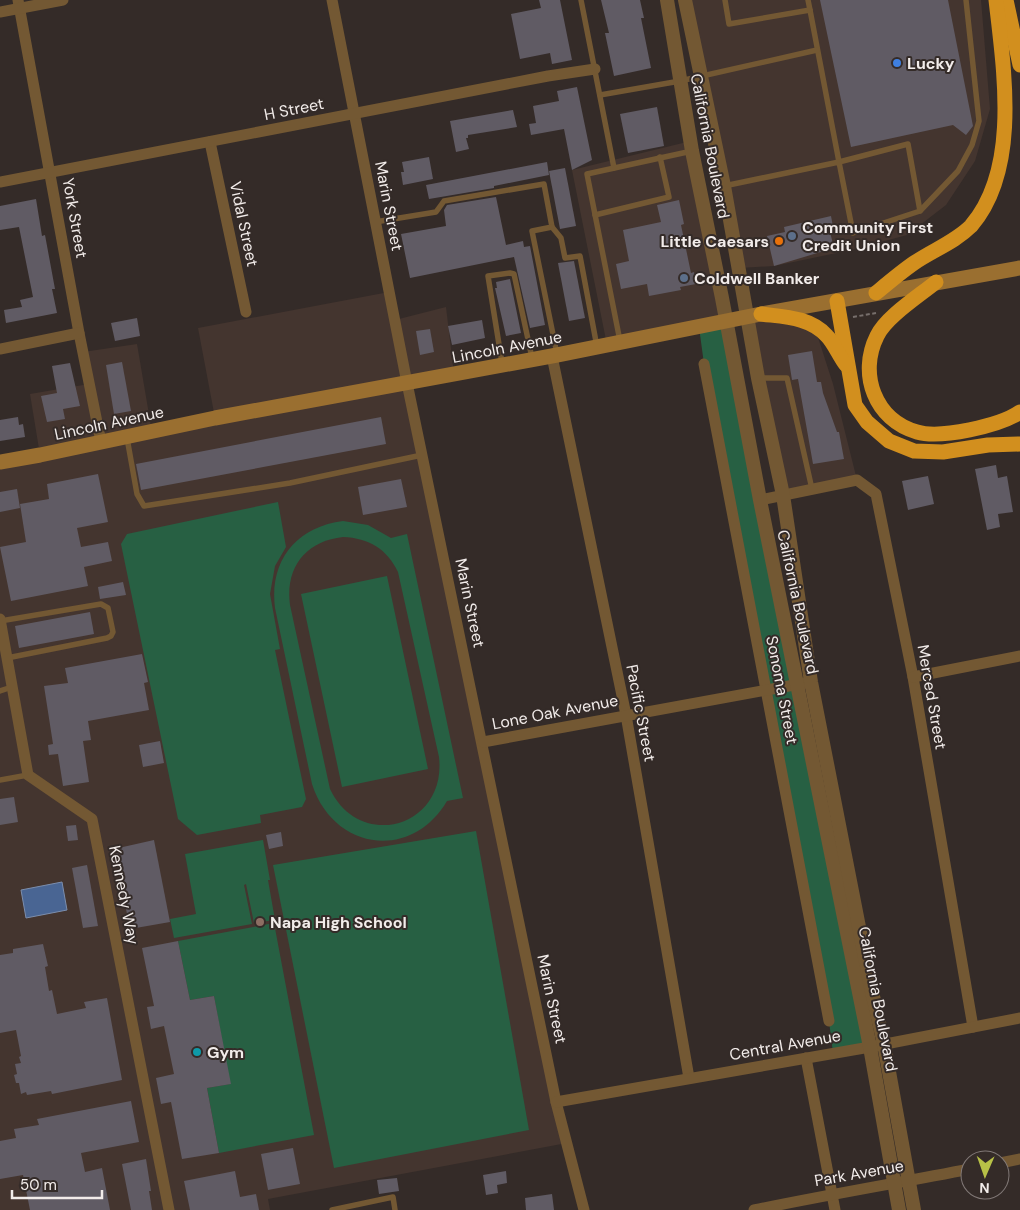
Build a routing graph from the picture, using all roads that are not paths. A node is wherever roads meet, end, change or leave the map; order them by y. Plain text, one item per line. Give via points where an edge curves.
1 (62, 0) edge
2 (332, 0) edge
3 (581, 0) edge
4 (667, 0) edge
5 (684, 0) edge
6 (725, 0) edge
7 (808, 0) edge
8 (966, 0) edge
9 (996, 0) edge
10 (1006, 0) edge
11 (19, 4) edge
12 (810, 10) junction
13 (0, 12) edge
14 (817, 50) junction
15 (1020, 65) edge
16 (595, 69) junction
17 (700, 77) junction
18 (680, 81) junction
19 (600, 95) junction
20 (354, 113) junction
21 (210, 142) junction
22 (692, 151) junction
23 (660, 157) junction
24 (839, 162) junction
25 (614, 168) junction
26 (50, 172) junction
27 (0, 182) edge
28 (724, 186) junction
29 (920, 211) junction
30 (595, 215) junction
31 (375, 222) junction
32 (552, 227) junction
33 (1020, 268) edge
34 (936, 282) junction
35 (876, 293) junction
36 (837, 301) junction
37 (246, 312) dead end
38 (754, 316) junction
39 (727, 322) junction
40 (79, 333) junction
41 (620, 343) junction
42 (598, 347) junction
43 (0, 349) edge
44 (555, 356) junction
45 (532, 360) junction
46 (704, 364) dead end
47 (503, 365) junction
48 (847, 366) junction
49 (758, 378) junction
50 (407, 383) junction
51 (1020, 412) edge
52 (127, 438) junction
53 (102, 442) junction
54 (1020, 444) edge
55 (422, 455) junction
56 (0, 462) edge
57 (812, 489) junction
58 (783, 495) junction
59 (760, 500) junction
60 (0, 620) edge
61 (1020, 656) edge
62 (7, 658) junction
63 (913, 677) junction
64 (804, 683) junction
65 (12, 687) junction
66 (765, 690) junction
67 (0, 691) edge
68 (626, 715) junction
69 (483, 742) junction
70 (28, 775) junction
71 (0, 780) edge
72 (1020, 1018) edge
73 (829, 1021) dead end
74 (973, 1027) junction
75 (877, 1046) junction
76 (806, 1058) junction
77 (689, 1078) junction
78 (556, 1102) junction
79 (960, 1171) edge
80 (908, 1181) junction
81 (894, 1184) junction
82 (832, 1194) junction
83 (772, 1208) edge
84 (169, 1210) edge
85 (332, 1210) edge
86 (395, 1210) edge
87 (584, 1210) edge
88 (754, 1210) edge
89 (835, 1210) edge
90 (899, 1210) edge
91 (914, 1210) edge

1 - 11 street
2 - 20 street, Marin Street
3 - 16 lane
4 - 18 street, California Boulevard
5 - 17 street, California Boulevard
6 - 12 lane via 729,24
7 - 12 lane
8 - 29 lane via 980,121 972,146 958,170
9 - 35 highway via 1008,112 1001,176 990,202 971,226 915,262
10 - 15 highway
11 - 13 street
11 - 26 street, York Street
12 - 14 lane
14 - 17 lane
14 - 24 lane
16 - 19 lane
16 - 20 street, H Street
17 - 18 lane
17 - 28 street, California Boulevard
18 - 19 lane
18 - 22 street, California Boulevard
19 - 25 lane
20 - 21 street, H Street
20 - 31 street, Marin Street
21 - 26 street, H Street
21 - 37 street, Vidal Street
22 - 23 lane
22 - 39 street, California Boulevard
23 - 25 lane
23 - 30 lane via 669,197
24 - 28 lane
24 - 29 lane via 908,144
24 - 29 lane via 854,233
25 - 30 lane via 587,174
26 - 27 street, H Street
26 - 40 street, York Street
28 - 38 street, California Boulevard
30 - 41 lane
31 - 32 lane via 436,212 444,201 544,184
31 - 50 street, Marin Street
32 - 42 lane via 561,238 565,258 580,256
32 - 44 lane via 532,231
33 - 34 main road, Lincoln Avenue
34 - 35 main road, Lincoln Avenue
34 - 51 highway via 893,316 877,335 870,358 870,383 878,403 895,421 910,429 940,435 989,426
35 - 36 main road, Lincoln Avenue
36 - 38 main road, Lincoln Avenue
36 - 48 highway
38 - 39 main road, Lincoln Avenue
38 - 48 highway via 796,318 814,325 827,336
38 - 49 street, California Boulevard
39 - 41 main road, Lincoln Avenue
39 - 59 street, California Boulevard
40 - 43 street
40 - 53 street, York Street
41 - 42 main road, Lincoln Avenue
42 - 44 main road, Lincoln Avenue
44 - 45 main road, Lincoln Avenue
44 - 68 street, Pacific Street
45 - 47 main road, Lincoln Avenue
45 - 47 lane via 514,274 510,272 488,276
46 - 66 street, Sonoma Street
47 - 50 main road, Lincoln Avenue
48 - 54 highway via 855,405 866,422 889,440 914,451 943,452
49 - 57 lane via 787,378
49 - 58 street, California Boulevard
50 - 52 main road, Lincoln Avenue via 215,418
50 - 55 street, Marin Street
52 - 53 main road, Lincoln Avenue
52 - 55 lane via 137,494 144,506 290,483
53 - 56 main road, Lincoln Avenue
55 - 69 street, Marin Street
57 - 58 street, Merced Street
57 - 63 street, Merced Street via 857,480 876,494
58 - 59 street, Merced Street
58 - 64 street, California Boulevard
59 - 64 street, California Boulevard
60 - 62 street
60 - 62 lane via 102,604 108,608 113,632 107,638
61 - 63 street
62 - 65 street
63 - 74 street, Merced Street
64 - 66 street, Lone Oak Avenue
64 - 75 street, California Boulevard via 870,983
65 - 67 lane
65 - 70 street
66 - 68 street, Lone Oak Avenue
66 - 73 street, Sonoma Street
68 - 69 street, Lone Oak Avenue
68 - 77 street, Pacific Street
69 - 78 street, Marin Street
70 - 71 lane
70 - 84 street, Kennedy Way via 92,819
72 - 74 street, Central Avenue
74 - 75 street, Central Avenue
75 - 76 street, Central Avenue
75 - 80 street, California Boulevard
75 - 81 street, California Boulevard
76 - 77 street, Central Avenue
76 - 82 street
77 - 78 street, Central Avenue
78 - 87 street, Marin Street
79 - 80 street, Park Avenue
80 - 81 street, Park Avenue
80 - 91 street, California Boulevard
81 - 82 street, Park Avenue
81 - 90 street, California Boulevard
82 - 83 street, Park Avenue
82 - 89 street
83 - 88 street, Park Avenue
85 - 86 lane via 392,1197

